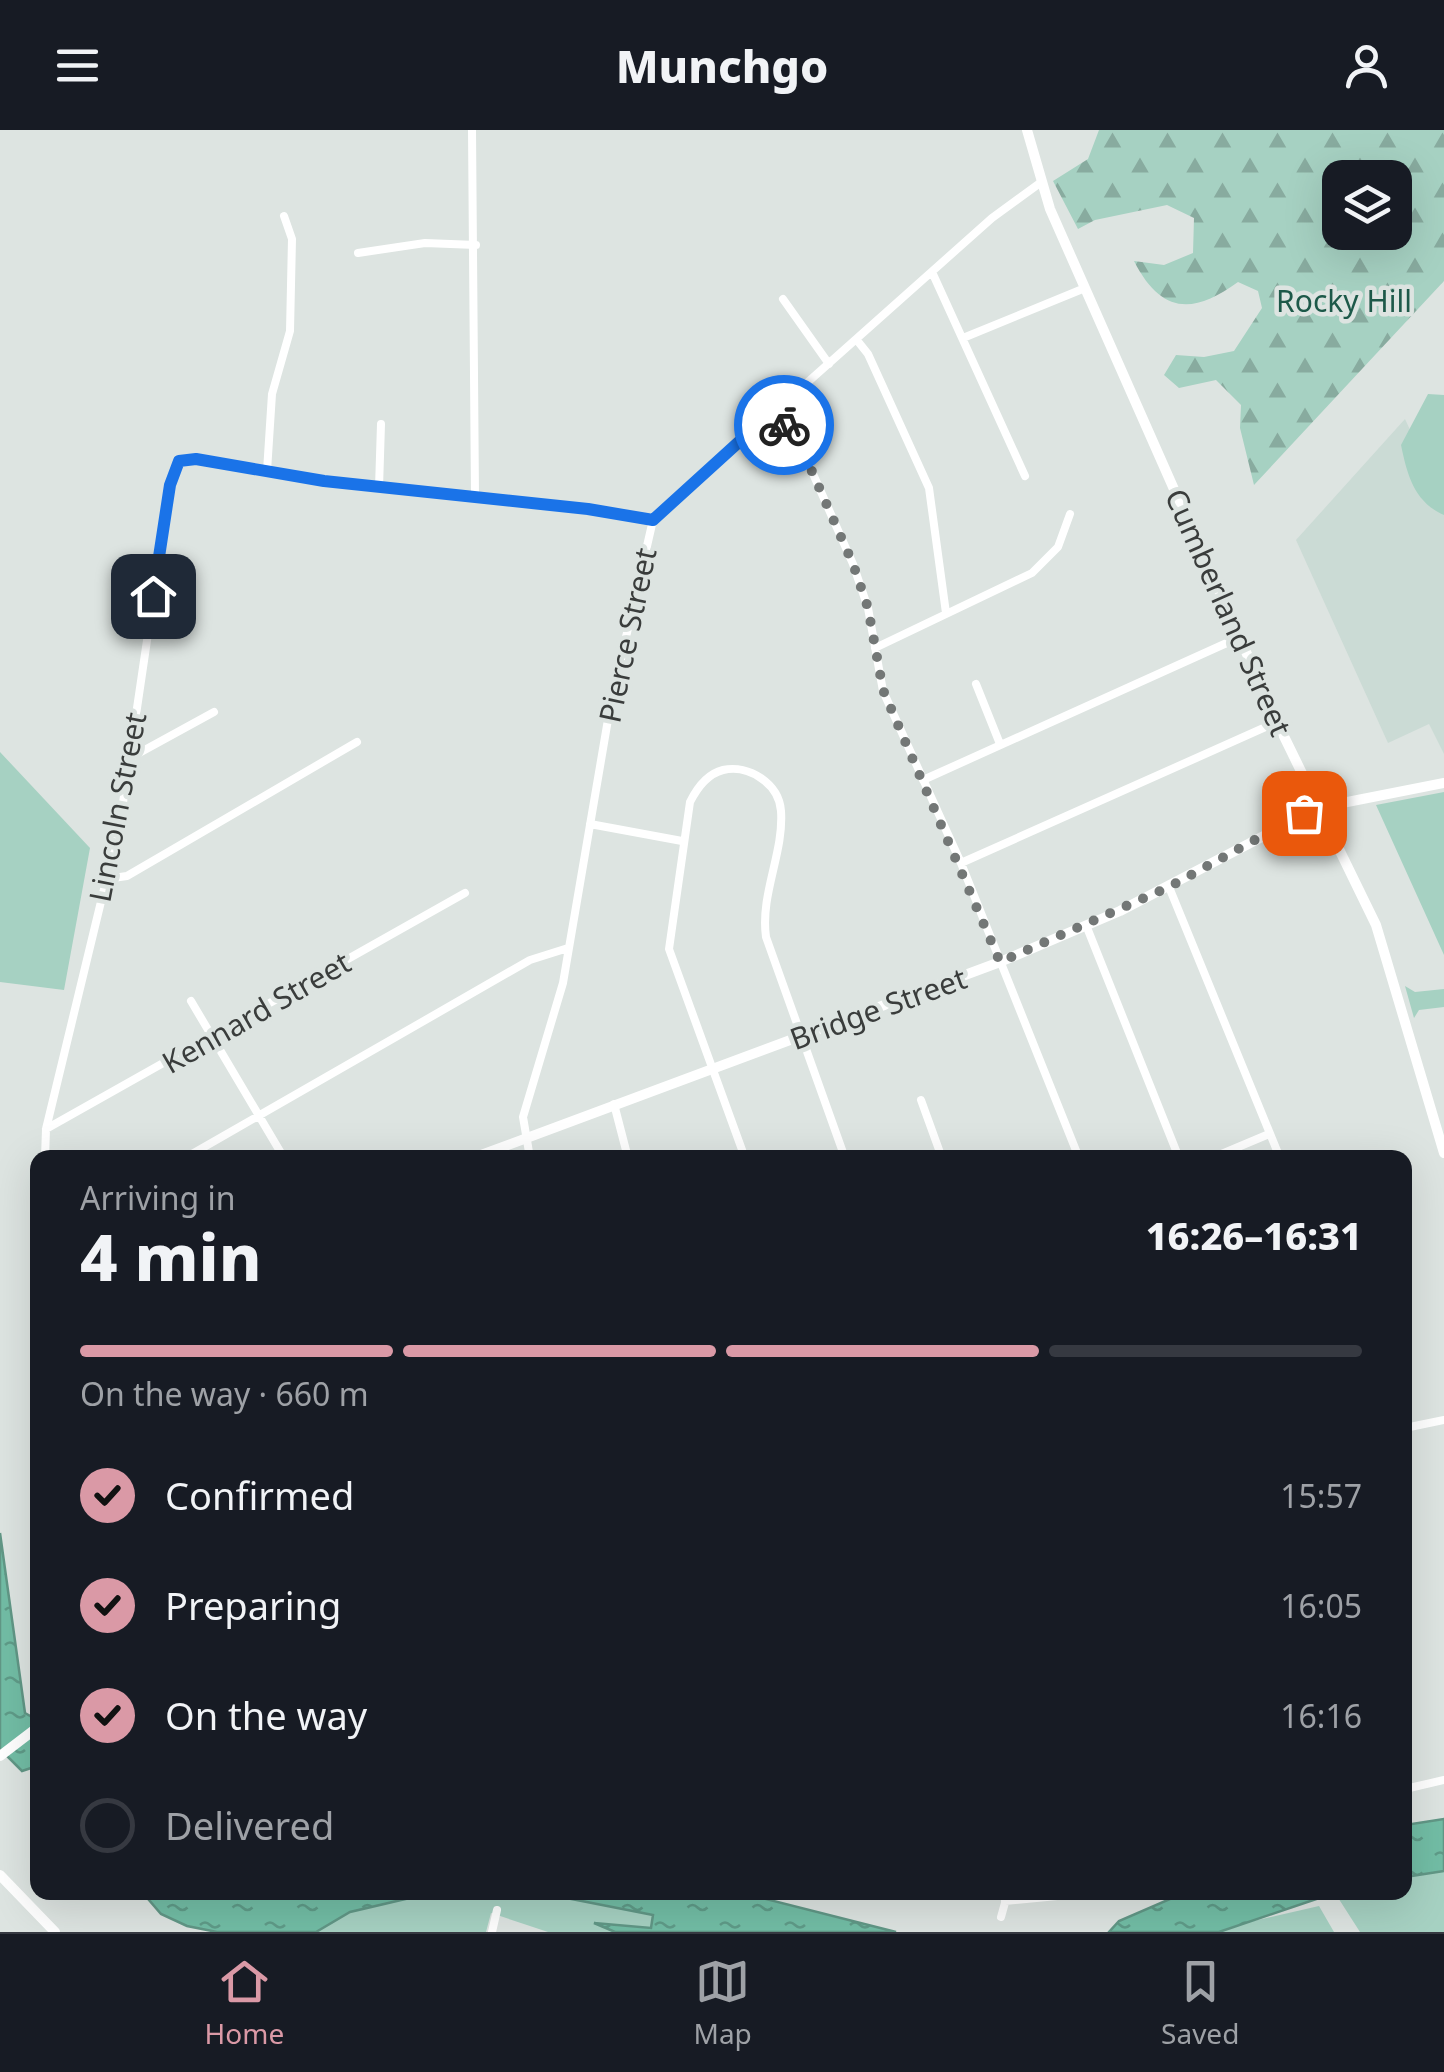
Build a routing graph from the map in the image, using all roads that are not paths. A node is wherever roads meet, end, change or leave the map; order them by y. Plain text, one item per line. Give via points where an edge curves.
1 (472, 130) edge
2 (1027, 130) edge
3 (1040, 183) junction
4 (284, 216) dead end
5 (476, 245) junction
6 (358, 253) dead end
7 (932, 272) junction
8 (1085, 288) junction
9 (783, 299) dead end
10 (964, 338) junction
11 (856, 339) junction
12 (828, 364) junction
13 (774, 410) junction
14 (380, 424) dead end
15 (267, 471) junction
16 (1026, 476) dead end
17 (379, 488) junction
18 (475, 497) junction
19 (1070, 514) dead end
20 (653, 520) junction
21 (946, 612) junction
22 (1240, 637) junction
23 (875, 648) junction
24 (976, 684) dead end
25 (214, 712) dead end
26 (1276, 722) junction
27 (357, 742) dead end
28 (1000, 744) junction
29 (130, 758) junction
30 (923, 780) junction
31 (1444, 783) edge
32 (1317, 808) junction
33 (590, 824) junction
34 (682, 840) junction
35 (960, 863) junction
36 (106, 879) junction
37 (1169, 887) junction
38 (465, 893) dead end
39 (1086, 925) junction
40 (568, 948) junction
41 (1000, 962) junction
42 (191, 1001) dead end
43 (800, 1037) junction
44 (212, 1038) junction
45 (714, 1068) junction
46 (922, 1100) dead end
47 (614, 1104) junction
48 (257, 1116) junction
49 (46, 1129) junction
50 (1269, 1134) junction
51 (524, 1136) junction
52 (45, 1150) edge
53 (199, 1150) edge
54 (279, 1150) edge
55 (492, 1150) edge
56 (528, 1150) edge
57 (626, 1150) edge
58 (742, 1150) edge
59 (842, 1150) edge
60 (939, 1150) edge
61 (1076, 1150) edge
62 (1176, 1150) edge
63 (1231, 1150) edge
64 (1276, 1150) edge
65 (1444, 1152) edge
66 (1444, 1420) edge
67 (1412, 1427) edge
68 (30, 1733) edge
69 (1, 1755) edge
70 (1444, 1780) edge
71 (1412, 1788) edge
72 (0, 1874) edge
73 (1006, 1900) edge
74 (496, 1910) dead end
75 (1001, 1917) dead end
76 (55, 1932) edge
77 (492, 1932) edge

1 - 5 street
2 - 3 main road, Cumberland Street
3 - 7 street, Pierce Street
3 - 8 main road, Cumberland Street
4 - 15 street via 292,238 290,331 272,394
5 - 6 street via 425,243
5 - 18 street
7 - 10 street
7 - 11 street, Pierce Street
8 - 10 street
8 - 22 main road, Cumberland Street
9 - 12 street
10 - 16 street
11 - 12 street, Pierce Street
11 - 21 street via 924,473
12 - 13 street, Pierce Street
13 - 20 street, Pierce Street
13 - 23 street via 800,445 850,556
14 - 17 street
15 - 17 street
15 - 29 street, Lincoln Street via 185,460 174,468
17 - 18 street
18 - 20 street
19 - 21 street via 1058,547 1039,568
20 - 33 street, Pierce Street
21 - 23 street
22 - 26 main road, Cumberland Street
22 - 28 street
23 - 30 street via 883,690
24 - 28 street
25 - 29 street
26 - 32 main road, Cumberland Street
26 - 35 street
27 - 36 street via 127,876
28 - 30 street
29 - 36 street, Lincoln Street
30 - 35 street
31 - 32 main road, Bridge Street
32 - 37 main road, Bridge Street
32 - 65 main road, Cumberland Street via 1376,925
33 - 34 street
33 - 40 street, Pierce Street
34 - 43 street via 694,793 716,773 732,769 761,778 779,802 765,928
34 - 45 street via 669,949
35 - 41 street
36 - 49 street, Lincoln Street
37 - 39 main road, Bridge Street
37 - 50 street
38 - 44 street, Kennard Street
39 - 41 main road, Bridge Street
39 - 62 street
40 - 48 street via 530,960
40 - 51 street, Pierce Street via 525,1108
41 - 43 main road, Bridge Street
41 - 61 street
42 - 44 street
43 - 45 main road, Bridge Street
43 - 59 street
44 - 48 street
44 - 49 street, Kennard Street
45 - 47 main road, Bridge Street
45 - 58 street
46 - 60 street
47 - 51 main road, Bridge Street
47 - 57 street
48 - 53 street
48 - 54 street
49 - 52 street, Lincoln Street
50 - 63 street
50 - 64 street
51 - 55 main road, Bridge Street
51 - 56 street
66 - 67 street
68 - 69 main road
70 - 71 street
72 - 76 main road
73 - 75 street
74 - 77 street

